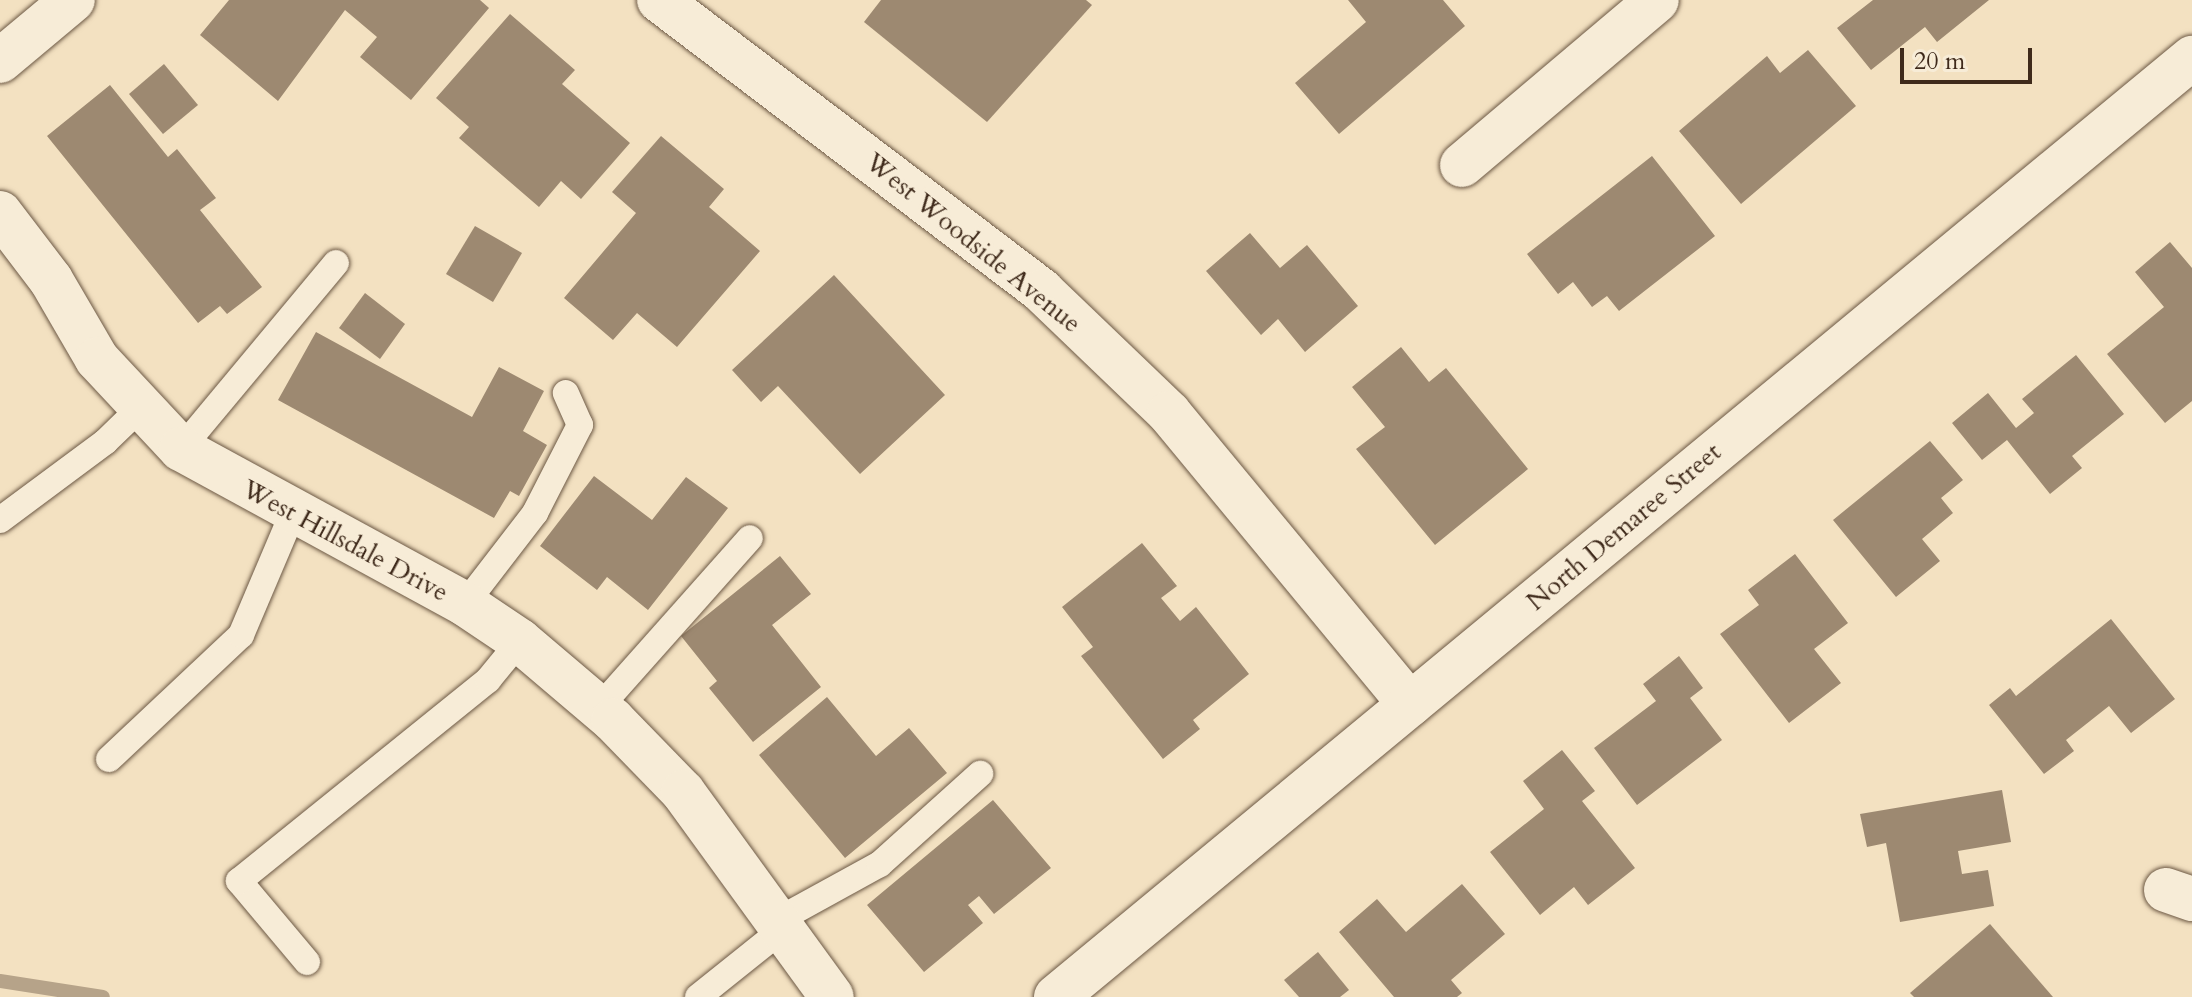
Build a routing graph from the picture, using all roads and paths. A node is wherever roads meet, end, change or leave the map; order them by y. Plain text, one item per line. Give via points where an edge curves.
1 (73, 0) edge
2 (659, 0) edge
3 (1656, 1) edge
4 (2192, 58) edge
5 (0, 61) edge
6 (1462, 165) dead end
7 (0, 213) edge
8 (336, 263) dead end
9 (566, 393) dead end
10 (139, 409) junction
11 (181, 449) junction
12 (292, 515) junction
13 (0, 520) edge
14 (750, 538) dead end
15 (465, 604) junction
16 (520, 641) junction
17 (1410, 704) junction
18 (599, 708) junction
19 (109, 759) dead end
20 (980, 774) dead end
21 (781, 924) junction
22 (307, 962) dead end
23 (698, 997) edge
24 (832, 997) edge
25 (1056, 997) edge

1 - 5 street
2 - 17 street, West Woodside Avenue via 1042,291 1169,413
3 - 6 street
4 - 17 street, North Demaree Street
7 - 10 street, West Hillsdale Drive via 51,280 97,359
8 - 11 lane
9 - 15 lane via 580,425 535,513
10 - 11 street, West Hillsdale Drive
10 - 13 lane via 105,442
11 - 12 street, West Hillsdale Drive
12 - 15 street, West Hillsdale Drive via 381,554
12 - 19 lane via 241,635
14 - 18 lane
15 - 16 street, West Hillsdale Drive
16 - 18 street, West Hillsdale Drive
16 - 22 lane via 488,680 239,881
17 - 25 street, North Demaree Street
18 - 21 street, West Hillsdale Drive via 683,792
20 - 21 lane via 880,864
21 - 23 lane
21 - 24 street, West Hillsdale Drive

